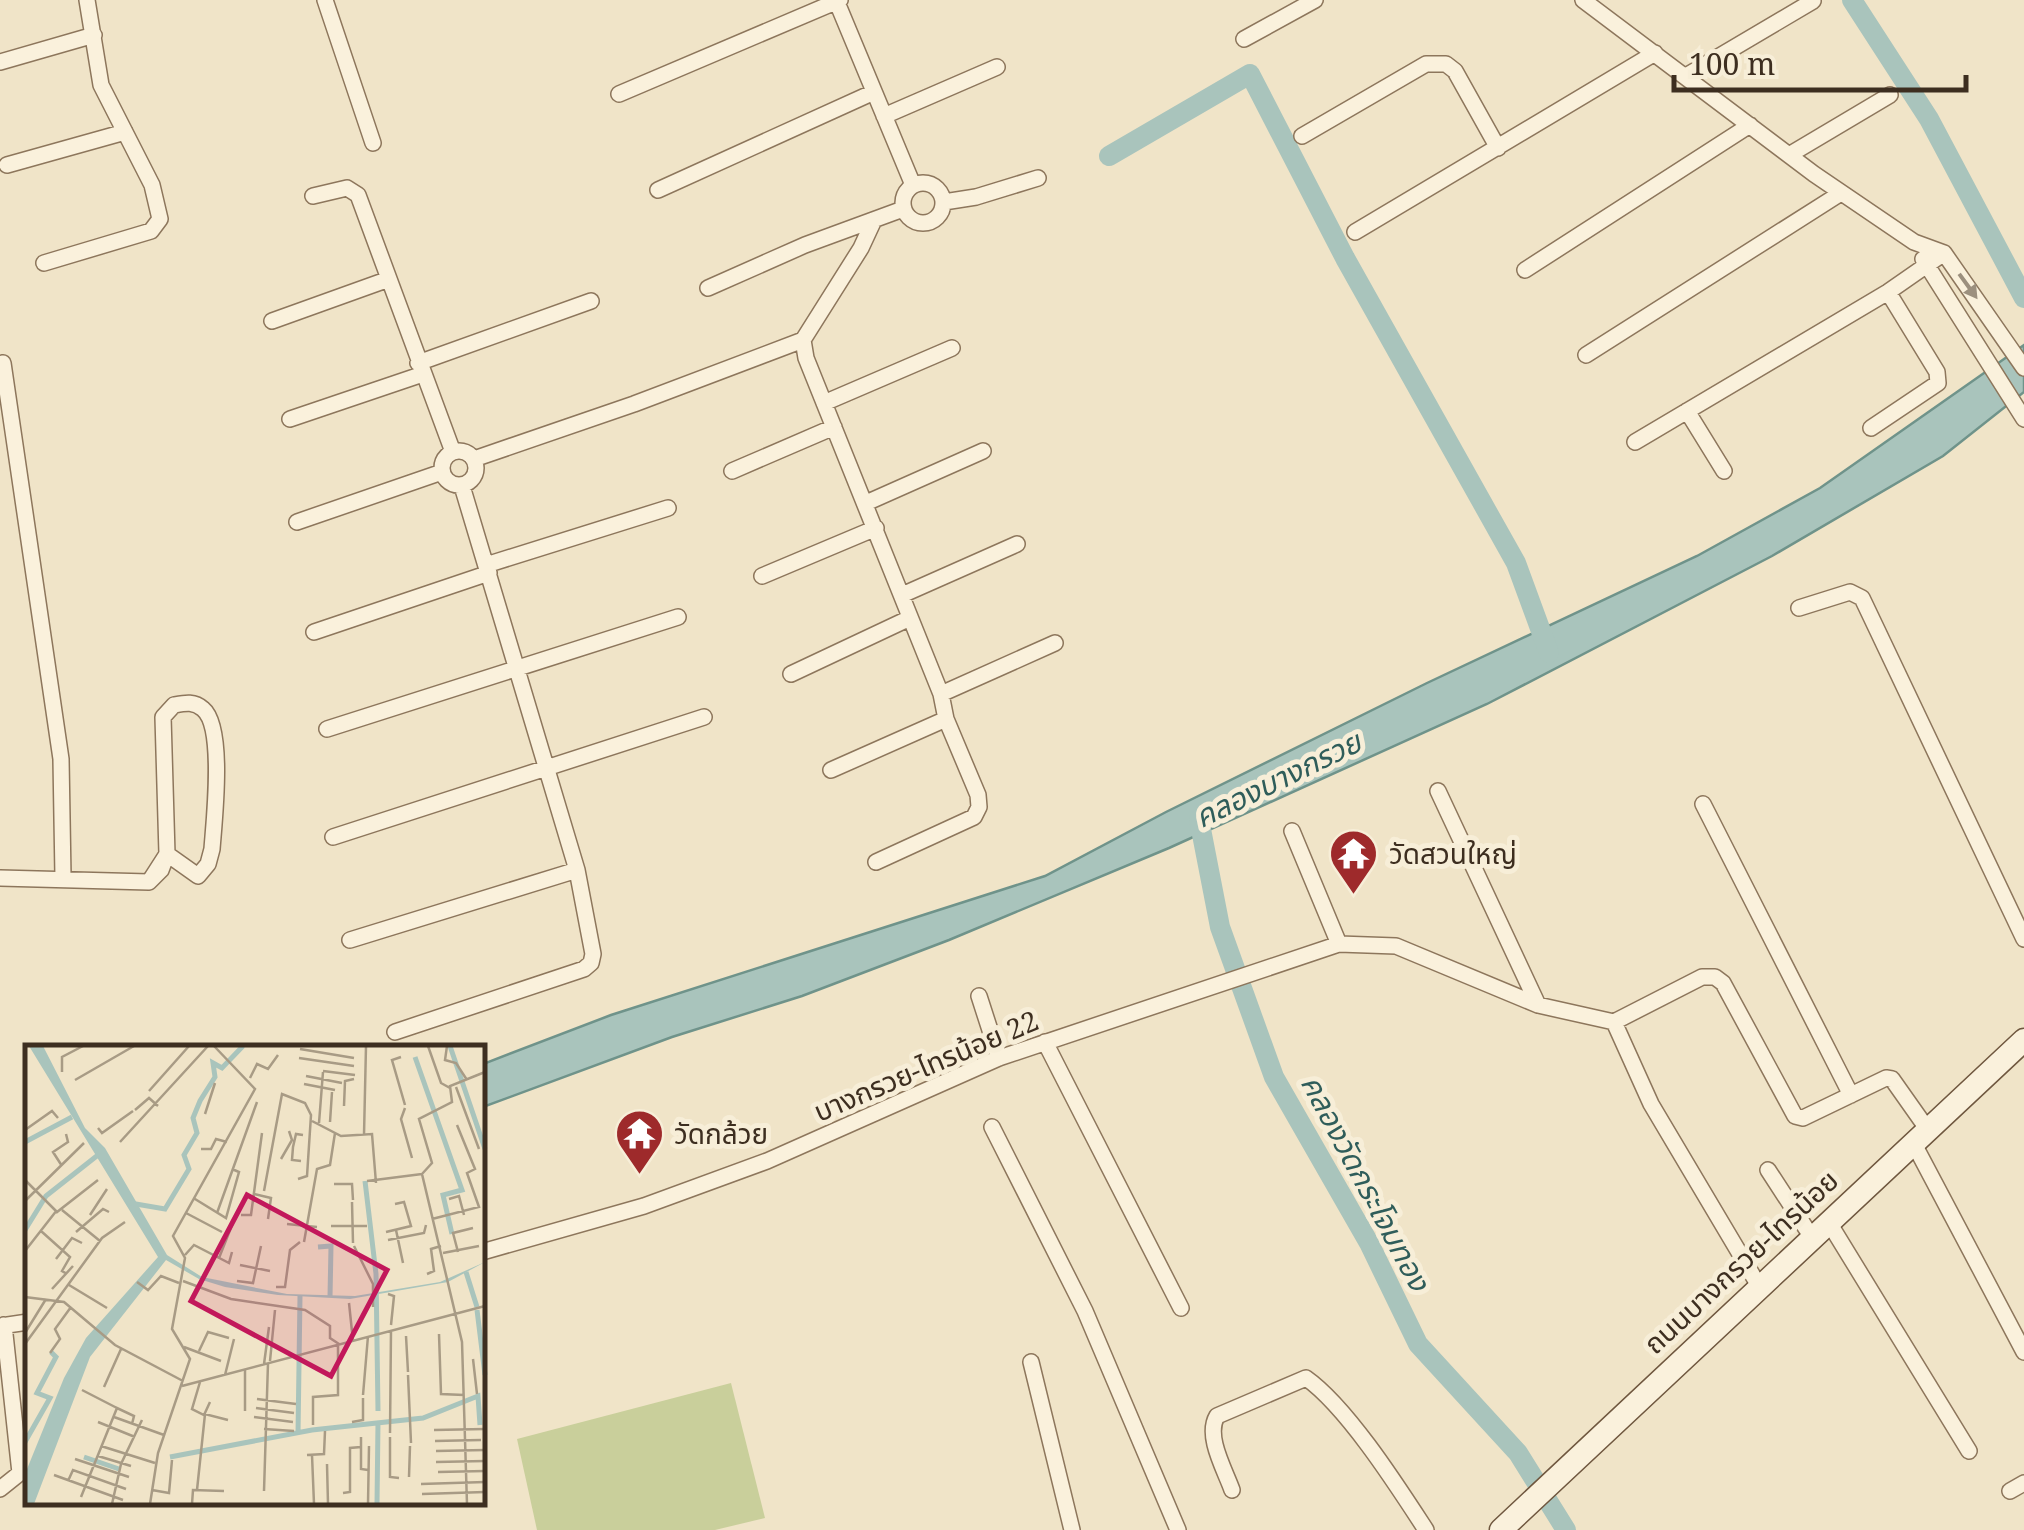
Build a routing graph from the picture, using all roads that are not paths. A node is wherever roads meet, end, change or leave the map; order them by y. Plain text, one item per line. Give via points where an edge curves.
1 (86, 0) edge
2 (324, 0) edge
3 (837, 0) edge
4 (1314, 0) edge
5 (1583, 0) edge
6 (1813, 1) edge
7 (1288, 6) edge
8 (94, 35) junction
9 (1244, 39) dead end
10 (1655, 54) junction
11 (0, 62) edge
12 (997, 66) dead end
13 (1686, 76) junction
14 (874, 92) junction
15 (618, 94) dead end
16 (1890, 96) dead end
17 (884, 116) junction
18 (1750, 125) junction
19 (125, 132) junction
20 (1302, 136) dead end
21 (374, 144) dead end
22 (1498, 148) junction
23 (1789, 155) junction
24 (7, 164) dead end
25 (1038, 178) dead end
26 (913, 185) junction
27 (658, 190) dead end
28 (1841, 193) junction
29 (313, 196) dead end
30 (944, 202) junction
31 (903, 209) junction
32 (874, 220) junction
33 (1354, 232) dead end
34 (1914, 242) junction
35 (1944, 252) junction
36 (44, 263) dead end
37 (1926, 265) junction
38 (1525, 270) dead end
39 (389, 279) junction
40 (708, 288) dead end
41 (1888, 292) junction
42 (592, 301) dead end
43 (272, 321) dead end
44 (803, 340) junction
45 (952, 348) dead end
46 (1586, 355) dead end
47 (3, 363) dead end
48 (421, 368) junction
49 (2024, 368) edge
50 (824, 403) junction
51 (1688, 412) junction
52 (2021, 413) edge
53 (290, 419) dead end
54 (834, 426) junction
55 (1870, 428) dead end
56 (1635, 442) dead end
57 (983, 451) dead end
58 (453, 452) junction
59 (474, 458) junction
60 (732, 471) dead end
61 (442, 472) junction
62 (1724, 472) dead end
63 (462, 486) junction
64 (866, 503) junction
65 (668, 508) dead end
66 (297, 522) dead end
67 (876, 528) junction
68 (1018, 544) dead end
69 (488, 569) junction
70 (762, 576) dead end
71 (902, 596) junction
72 (1799, 608) dead end
73 (678, 617) dead end
74 (910, 618) junction
75 (314, 632) dead end
76 (1055, 643) dead end
77 (515, 667) junction
78 (791, 674) dead end
79 (940, 694) junction
80 (704, 717) dead end
81 (946, 719) junction
82 (327, 730) dead end
83 (546, 768) junction
84 (831, 770) dead end
85 (1438, 790) dead end
86 (1703, 804) dead end
87 (1292, 831) dead end
88 (333, 838) dead end
89 (167, 854) junction
90 (876, 862) dead end
91 (577, 870) junction
92 (0, 878) edge
93 (63, 878) junction
94 (350, 940) dead end
95 (2024, 940) edge
96 (1340, 944) junction
97 (979, 996) dead end
98 (1538, 1005) junction
99 (1614, 1022) junction
100 (395, 1032) dead end
101 (2024, 1040) edge
102 (1045, 1042) junction
103 (1000, 1058) junction
104 (1851, 1095) junction
105 (992, 1127) dead end
106 (1921, 1137) junction
107 (1768, 1170) dead end
108 (1820, 1228) junction
109 (485, 1251) edge
110 (1759, 1286) junction
111 (1181, 1308) dead end
112 (2, 1326) edge
113 (2024, 1352) edge
114 (1031, 1362) dead end
115 (1969, 1451) dead end
116 (0, 1489) edge
117 (1232, 1490) dead end
118 (1072, 1530) edge
119 (1178, 1530) edge
120 (1426, 1530) edge
121 (1501, 1530) edge

1 - 8 street
2 - 21 street
3 - 14 street
3 - 15 street
4 - 7 street
5 - 10 street
6 - 13 street
7 - 9 street
8 - 11 street
8 - 19 street via 101,84
10 - 13 street
10 - 22 street
12 - 17 street
13 - 18 street
14 - 17 street
14 - 27 street
16 - 23 street
17 - 26 street
18 - 23 street
18 - 38 street
19 - 24 street
19 - 36 street via 152,185 158,225
20 - 22 street via 1426,64 1446,64
22 - 33 street
23 - 28 street
25 - 30 street
26 - 30 street via 929,183
26 - 31 street
28 - 34 street
28 - 46 street
29 - 39 street via 347,188 358,195
30 - 31 street via 926,223
31 - 32 street
32 - 40 street
32 - 44 street
34 - 35 street
34 - 37 street
35 - 37 street
35 -> 49 street
37 - 41 street
37 - 52 street
39 - 43 street
39 - 48 street
41 - 51 street
41 - 55 street via 1938,382
42 - 48 street
44 - 50 street
44 - 59 street
45 - 50 street
47 - 93 street via 61,759
48 - 53 street
48 - 58 street
50 - 54 street
51 - 56 street
51 - 62 street
54 - 60 street
54 - 64 street
57 - 64 street
58 - 59 street
58 - 61 street
59 - 63 street via 476,475
61 - 63 street
61 - 66 street
63 - 69 street
64 - 67 street
65 - 69 street
67 - 70 street
67 - 71 street
68 - 71 street
69 - 75 street
69 - 77 street
71 - 74 street
72 - 95 street via 1842,594 1862,598
73 - 77 street
74 - 78 street
74 - 79 street
76 - 79 street
77 - 82 street
77 - 83 street
79 - 81 street
80 - 83 street
81 - 84 street
81 - 90 street via 980,808 974,817
83 - 88 street
83 - 91 street
85 - 98 street
86 - 104 street
87 - 96 street
89 - 89 street via 163,717 174,705 190,703 209,716 215,742 212,849 198,876
89 - 93 street via 149,882
91 - 94 street
91 - 100 street via 593,940 591,963
92 - 93 street
96 - 98 street via 1396,946
96 - 102 street, บางกรวย-ไทรน้อย 22
97 - 103 street
98 - 99 street
99 - 104 street via 1702,977 1718,978 1790,1110 1803,1118
99 - 110 street via 1651,1104
101 - 106 main road, ถนนบางกรวย-ไทรน้อย
102 - 103 street, บางกรวย-ไทรน้อย 22
102 - 111 street
103 - 109 street, บางกรวย-ไทรน้อย 22 via 767,1161 644,1206
104 - 106 street via 1892,1079
105 - 119 street via 1086,1311
106 - 108 main road, ถนนบางกรวย-ไทรน้อย
106 - 113 street
107 - 108 street
108 - 110 main road, ถนนบางกรวย-ไทรน้อย
108 - 115 street
110 - 121 main road, ถนนบางกรวย-ไทรน้อย
112 - 116 street via 20,1473
114 - 118 street
117 - 120 street via 1213,1436 1217,1416 1306,1378 1326,1394

